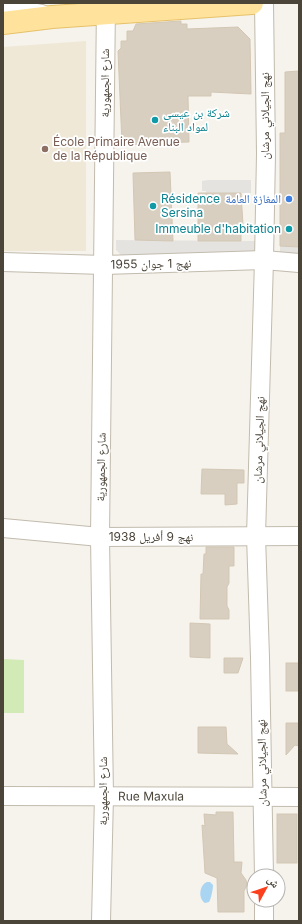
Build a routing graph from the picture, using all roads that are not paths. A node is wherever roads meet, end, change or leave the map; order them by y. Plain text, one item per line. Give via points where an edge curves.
1 (252, 3) edge
2 (264, 3) edge
3 (106, 8) edge
4 (4, 20) edge
5 (264, 260) junction
6 (3, 262) edge
7 (299, 263) edge
8 (104, 264) junction
9 (3, 528) edge
10 (256, 536) junction
11 (299, 536) edge
12 (100, 537) junction
13 (3, 796) edge
14 (104, 796) junction
15 (263, 797) junction
16 (299, 797) edge
17 (264, 868) edge
18 (264, 908) edge
19 (101, 921) edge
20 (264, 921) edge

1 - 3 main road
2 - 5 street, نهج الجيلاني مرشان
3 - 4 main road via 52,17
3 - 8 street, شارع الجمهورية
5 - 7 street, نهج 1 جوان 1955
5 - 8 street, نهج 1 جوان 1955
5 - 10 street, نهج الجيلاني مرشان
6 - 8 street, نهج 1 جوان 1955
8 - 12 street, شارع الجمهورية
9 - 12 street, نهج 9 أفريل 1938
10 - 11 street, نهج 9 أفريل 1938
10 - 12 street, نهج 9 أفريل 1938
10 - 15 street, نهج الجيلاني مرشان
12 - 14 street, شارع الجمهورية
13 - 14 street, Rue Maxula
14 - 15 street, Rue Maxula
14 - 19 street, شارع الجمهورية
15 - 16 street, Rue Maxula
15 - 17 street, نهج الجيلاني مرشان
18 - 20 street

